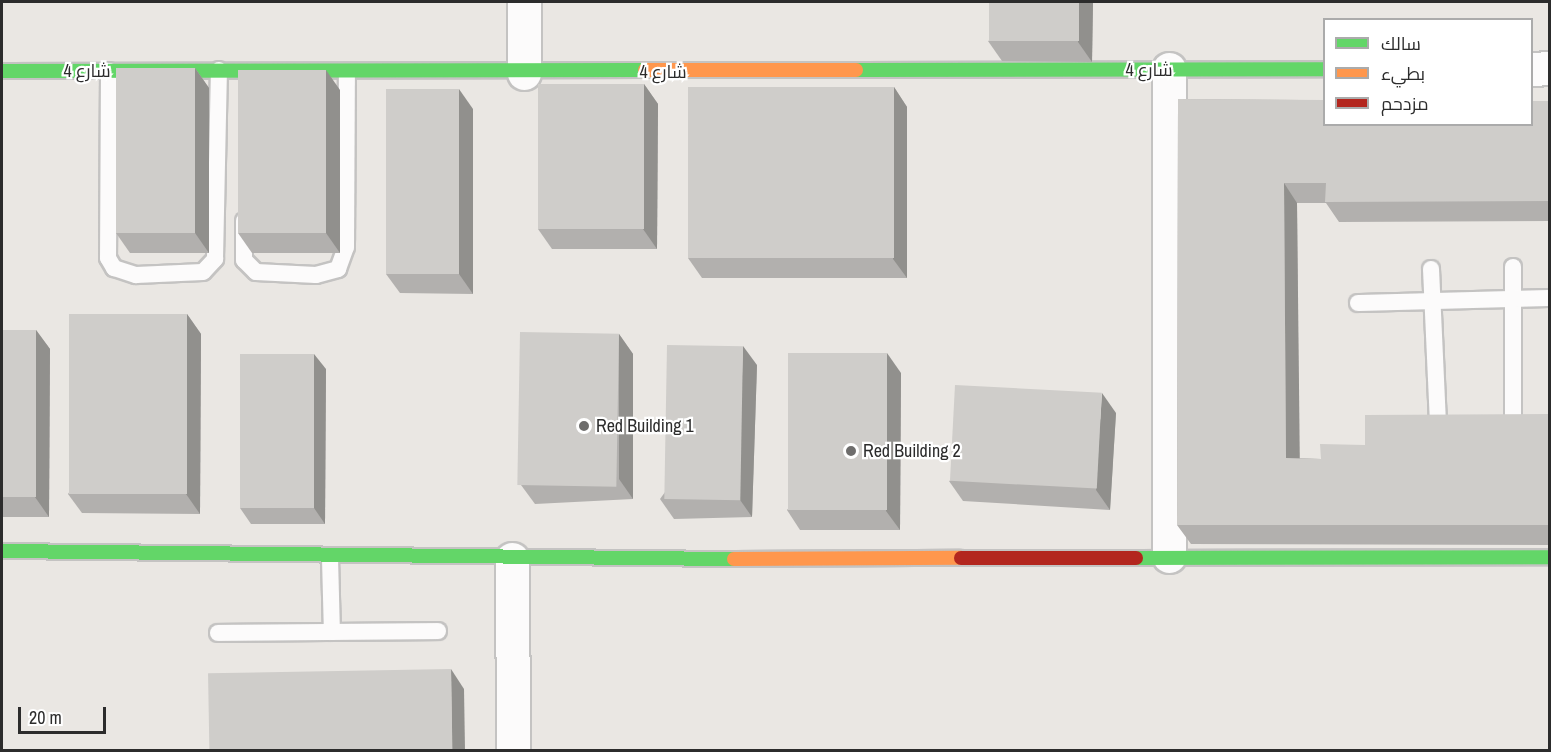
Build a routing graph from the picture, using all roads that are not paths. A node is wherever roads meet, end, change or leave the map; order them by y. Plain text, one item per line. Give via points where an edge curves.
1 (524, 2) edge
2 (1550, 68) edge
3 (1169, 69) junction
4 (1323, 69) edge
5 (1533, 69) edge
6 (219, 70) junction
7 (244, 70) junction
8 (2, 71) edge
9 (109, 71) junction
10 (347, 72) junction
11 (524, 73) junction
12 (244, 89) edge
13 (244, 204) edge
14 (1513, 267) dead end
15 (1431, 269) dead end
16 (1550, 298) edge
17 (1513, 299) junction
18 (1433, 301) junction
19 (1358, 303) dead end
20 (1438, 421) edge
21 (1513, 424) edge
22 (2, 551) edge
23 (1169, 556) junction
24 (1550, 557) edge
25 (330, 558) junction
26 (512, 559) junction
27 (438, 631) dead end
28 (332, 632) junction
29 (218, 633) dead end
30 (513, 750) edge

1 - 11 street
2 - 5 street
3 - 4 street, شارع 4
3 - 11 street, شارع 4
3 - 23 street
6 - 7 street, شارع 4
6 - 9 street, شارع 4
6 - 9 lane via 215,259 203,272 136,275 114,268 108,258
7 - 10 street, شارع 4
7 - 12 lane
8 - 9 street, شارع 4
10 - 11 street, شارع 4
10 - 13 lane via 346,247 338,268 316,275 249,268
14 - 17 lane
15 - 18 lane
16 - 17 lane
17 - 18 lane
17 - 21 lane
18 - 19 lane
18 - 20 lane
22 - 25 street
23 - 24 street
23 - 26 street
25 - 26 street
25 - 28 lane
26 - 30 street
27 - 28 lane
28 - 29 lane

